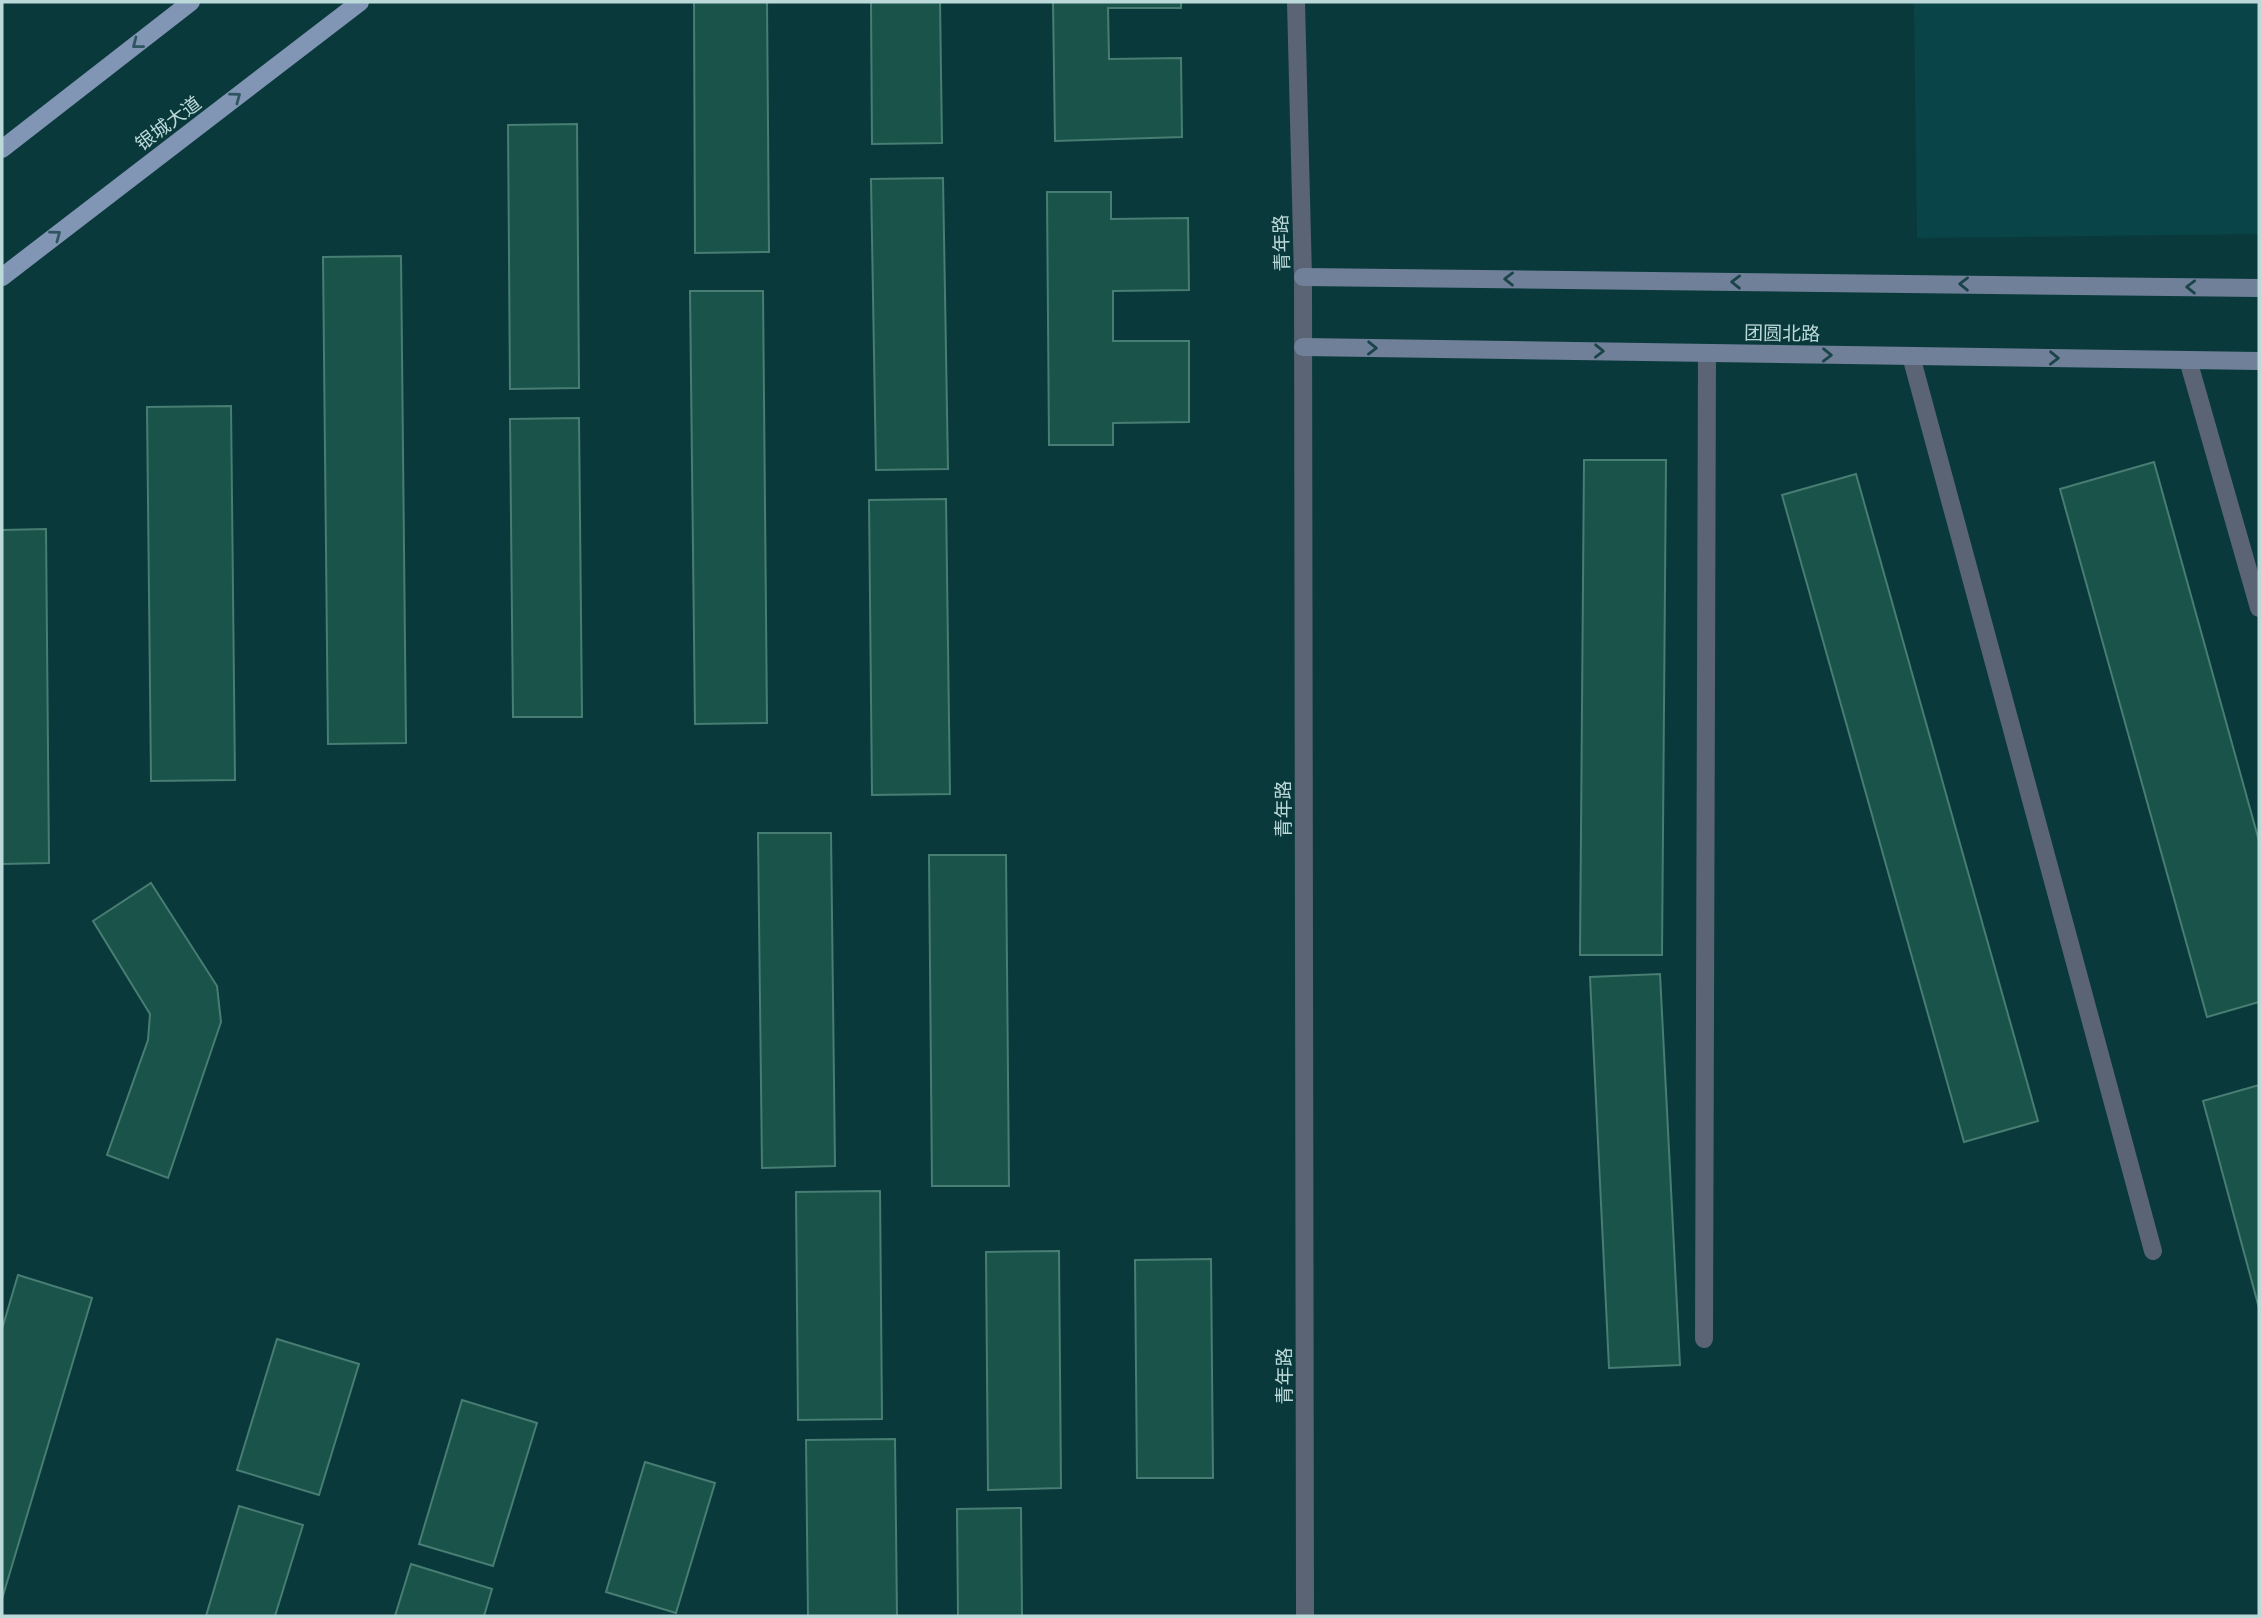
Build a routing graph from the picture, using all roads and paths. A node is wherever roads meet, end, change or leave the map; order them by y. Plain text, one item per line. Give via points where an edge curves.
1 (191, 2) edge
2 (360, 2) edge
3 (1296, 2) edge
4 (2, 149) edge
5 (2, 277) edge
6 (1303, 277) junction
7 (2259, 288) edge
8 (1303, 347) junction
9 (1707, 353) junction
10 (1911, 356) junction
11 (2188, 360) junction
12 (2259, 361) edge
13 (2259, 608) edge
14 (2153, 1251) dead end
15 (1704, 1339) dead end
16 (1305, 1616) edge

1 -> 4 main road
5 -> 2 main road, 银城大道
3 - 6 street, 青年路
7 -> 6 main road
6 - 8 street, 青年路
8 -> 9 main road, 团圆北路
8 - 16 street, 青年路
9 -> 10 main road, 团圆北路
9 - 15 street
10 -> 11 main road, 团圆北路
10 - 14 street
11 - 12 main road, 团圆北路
11 - 13 street

